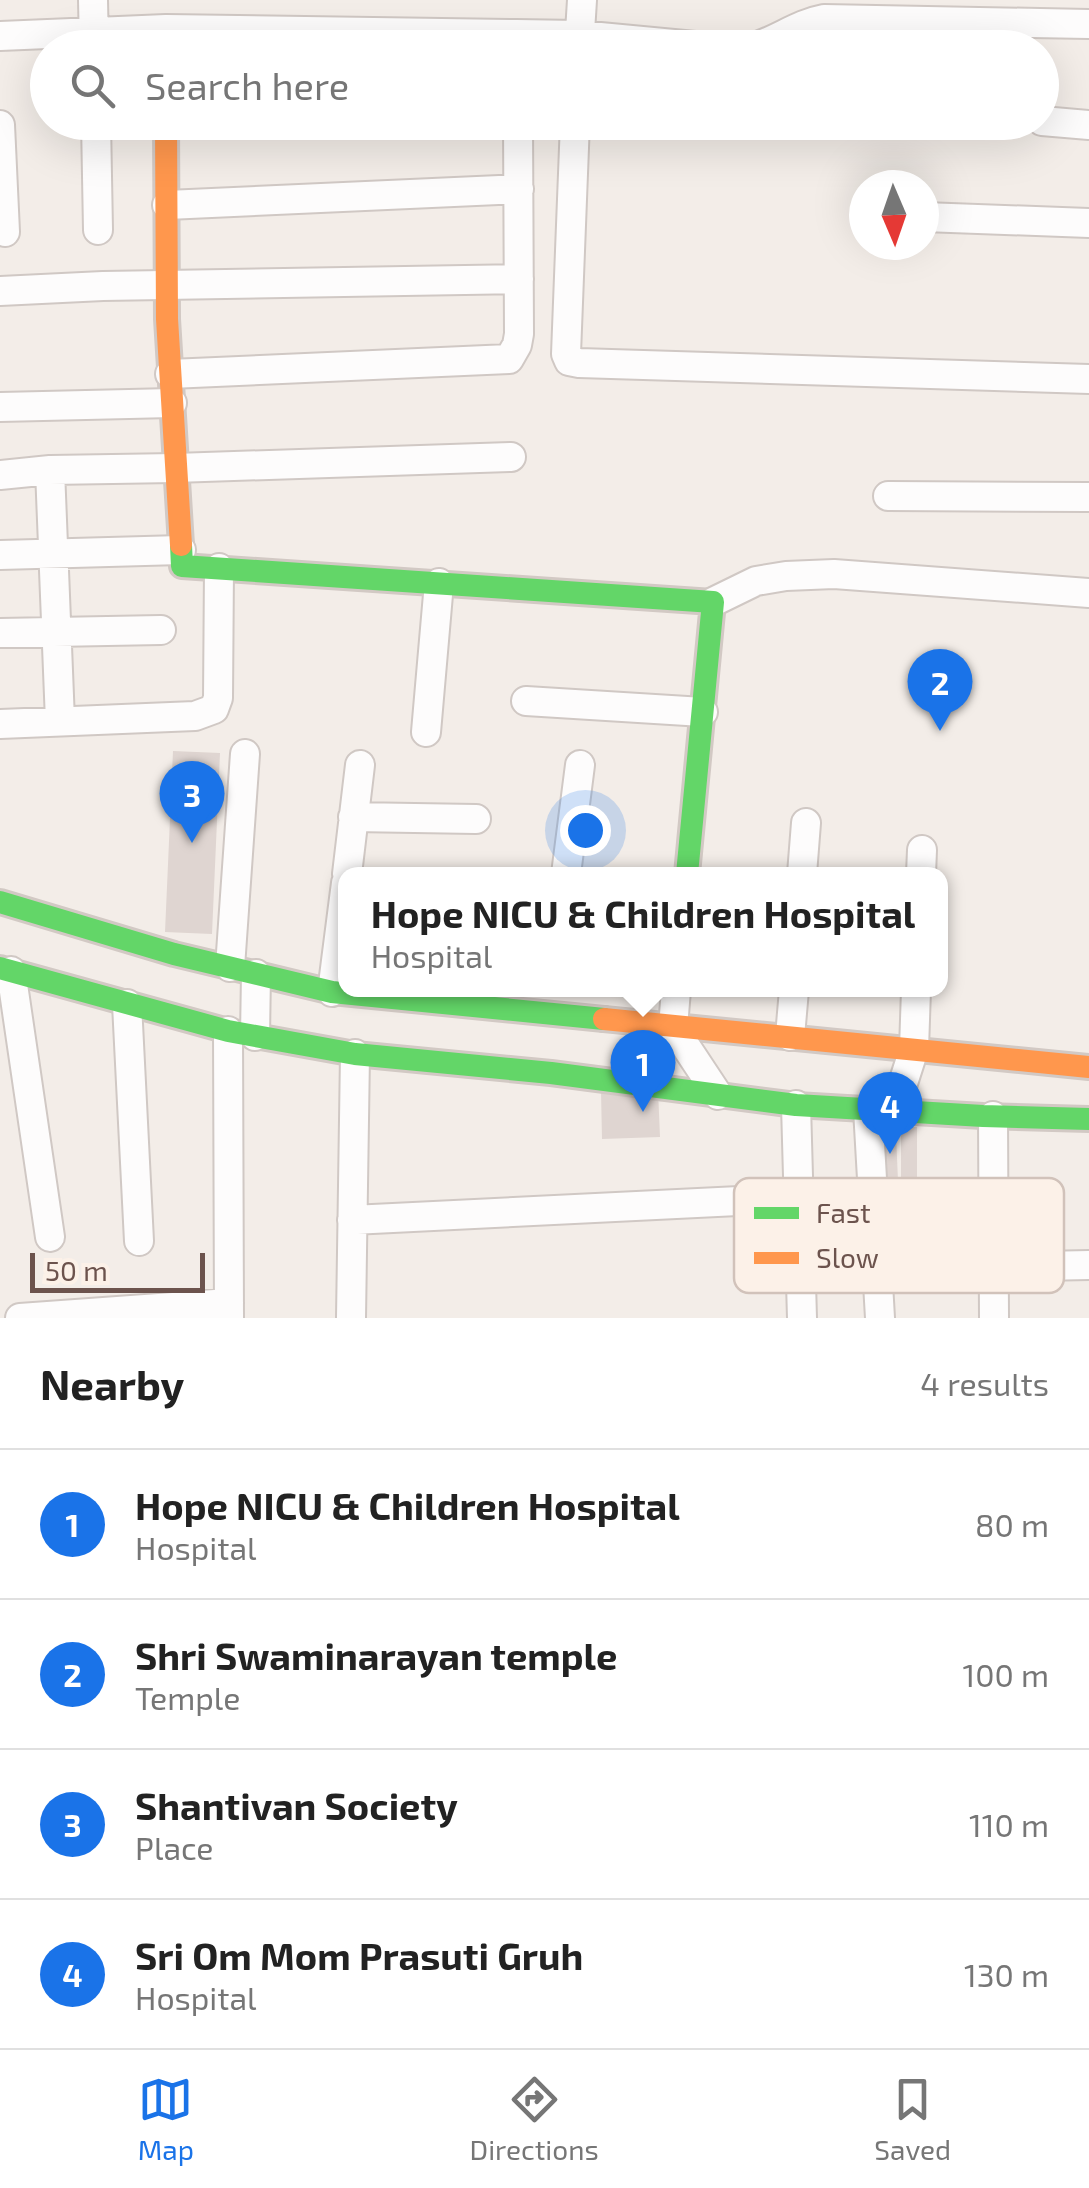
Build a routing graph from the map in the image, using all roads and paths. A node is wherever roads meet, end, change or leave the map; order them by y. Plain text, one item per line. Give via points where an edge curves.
1 (93, 0) edge
2 (166, 0) edge
3 (582, 0) edge
4 (1089, 24) edge
5 (94, 30) edge
6 (166, 30) edge
7 (580, 30) edge
8 (792, 30) edge
9 (0, 36) edge
10 (30, 37) edge
11 (1059, 123) edge
12 (0, 125) edge
13 (1089, 125) edge
14 (96, 140) edge
15 (166, 140) edge
16 (518, 140) edge
17 (575, 140) edge
18 (519, 189) junction
19 (167, 204) junction
20 (939, 218) edge
21 (1089, 224) edge
22 (98, 230) dead end
23 (5, 232) dead end
24 (519, 279) junction
25 (167, 286) junction
26 (0, 290) edge
27 (170, 374) junction
28 (1089, 378) edge
29 (172, 403) junction
30 (0, 407) edge
31 (511, 456) dead end
32 (175, 468) junction
33 (50, 470) junction
34 (0, 475) edge
35 (888, 496) dead end
36 (1089, 497) edge
37 (181, 550) junction
38 (52, 553) junction
39 (0, 555) edge
40 (218, 568) junction
41 (439, 584) junction
42 (1089, 594) edge
43 (713, 602) junction
44 (161, 630) dead end
45 (56, 632) junction
46 (0, 633) edge
47 (526, 701) dead end
48 (703, 712) junction
49 (60, 721) junction
50 (0, 724) edge
51 (426, 732) dead end
52 (245, 754) dead end
53 (580, 764) dead end
54 (360, 765) dead end
55 (354, 817) junction
56 (476, 819) dead end
57 (806, 823) dead end
58 (347, 867) edge
59 (567, 867) edge
60 (689, 867) edge
61 (803, 867) edge
62 (0, 902) edge
63 (338, 945) edge
64 (5, 969) edge
65 (243, 970) junction
66 (332, 992) junction
67 (338, 992) edge
68 (452, 997) edge
69 (675, 997) edge
70 (793, 997) edge
71 (916, 997) edge
72 (548, 1001) edge
73 (127, 1004) junction
74 (673, 1026) junction
75 (241, 1034) junction
76 (790, 1036) junction
77 (914, 1049) junction
78 (356, 1054) junction
79 (1089, 1068) edge
80 (718, 1095) junction
81 (796, 1105) junction
82 (881, 1110) junction
83 (993, 1116) junction
84 (1089, 1119) edge
85 (798, 1178) edge
86 (879, 1178) edge
87 (993, 1178) edge
88 (734, 1201) edge
89 (352, 1220) junction
90 (50, 1237) dead end
91 (139, 1241) dead end
92 (1064, 1263) edge
93 (1089, 1264) edge
94 (801, 1293) edge
95 (878, 1293) edge
96 (229, 1311) edge
97 (20, 1318) edge
98 (351, 1318) edge
99 (802, 1318) edge
100 (880, 1318) edge

1 - 5 street
2 - 6 street
3 - 7 street
4 - 8 street via 824,19
9 - 10 street
11 - 13 street
12 - 23 street
14 - 22 street
15 - 19 main road
16 - 18 street
17 - 28 street via 569,360
18 - 19 street
18 - 24 street
19 - 25 main road
20 - 21 street
24 - 25 street
24 - 27 street via 517,345 508,359
25 - 26 street
25 - 27 main road
27 - 29 main road
29 - 30 street
29 - 32 main road
31 - 32 street
32 - 33 street
32 - 37 main road
33 - 34 street
33 - 38 street
35 - 36 street
37 - 38 street
37 - 40 main road via 182,566
38 - 39 street
38 - 45 street
40 - 41 main road
40 - 49 street via 214,709 195,716
41 - 43 main road
41 - 51 street
42 - 43 street via 834,574 756,580
43 - 48 main road
44 - 45 street
45 - 46 street
45 - 49 street
47 - 48 street
48 - 60 main road
49 - 50 street
52 - 65 street
53 - 59 street
54 - 55 street
55 - 56 street
55 - 58 street
57 - 61 street
62 - 65 main road
63 - 66 street
64 - 73 main road
64 - 90 street
65 - 66 main road
65 - 75 street
66 - 67 main road
68 - 72 main road
69 - 74 street
70 - 76 street
71 - 77 street
72 - 74 main road
73 - 75 main road
73 - 91 street
74 - 76 main road
74 - 80 street
75 - 78 main road
75 - 96 street
76 - 77 main road
77 - 79 main road
77 - 82 street
78 - 80 main road
78 - 89 street
80 - 81 main road
81 - 82 main road
81 - 85 street
82 - 83 main road
82 - 86 street
83 - 84 main road
83 - 87 street
88 - 89 street
89 - 98 street
92 - 93 street
94 - 99 street
95 - 100 street
96 - 97 street

